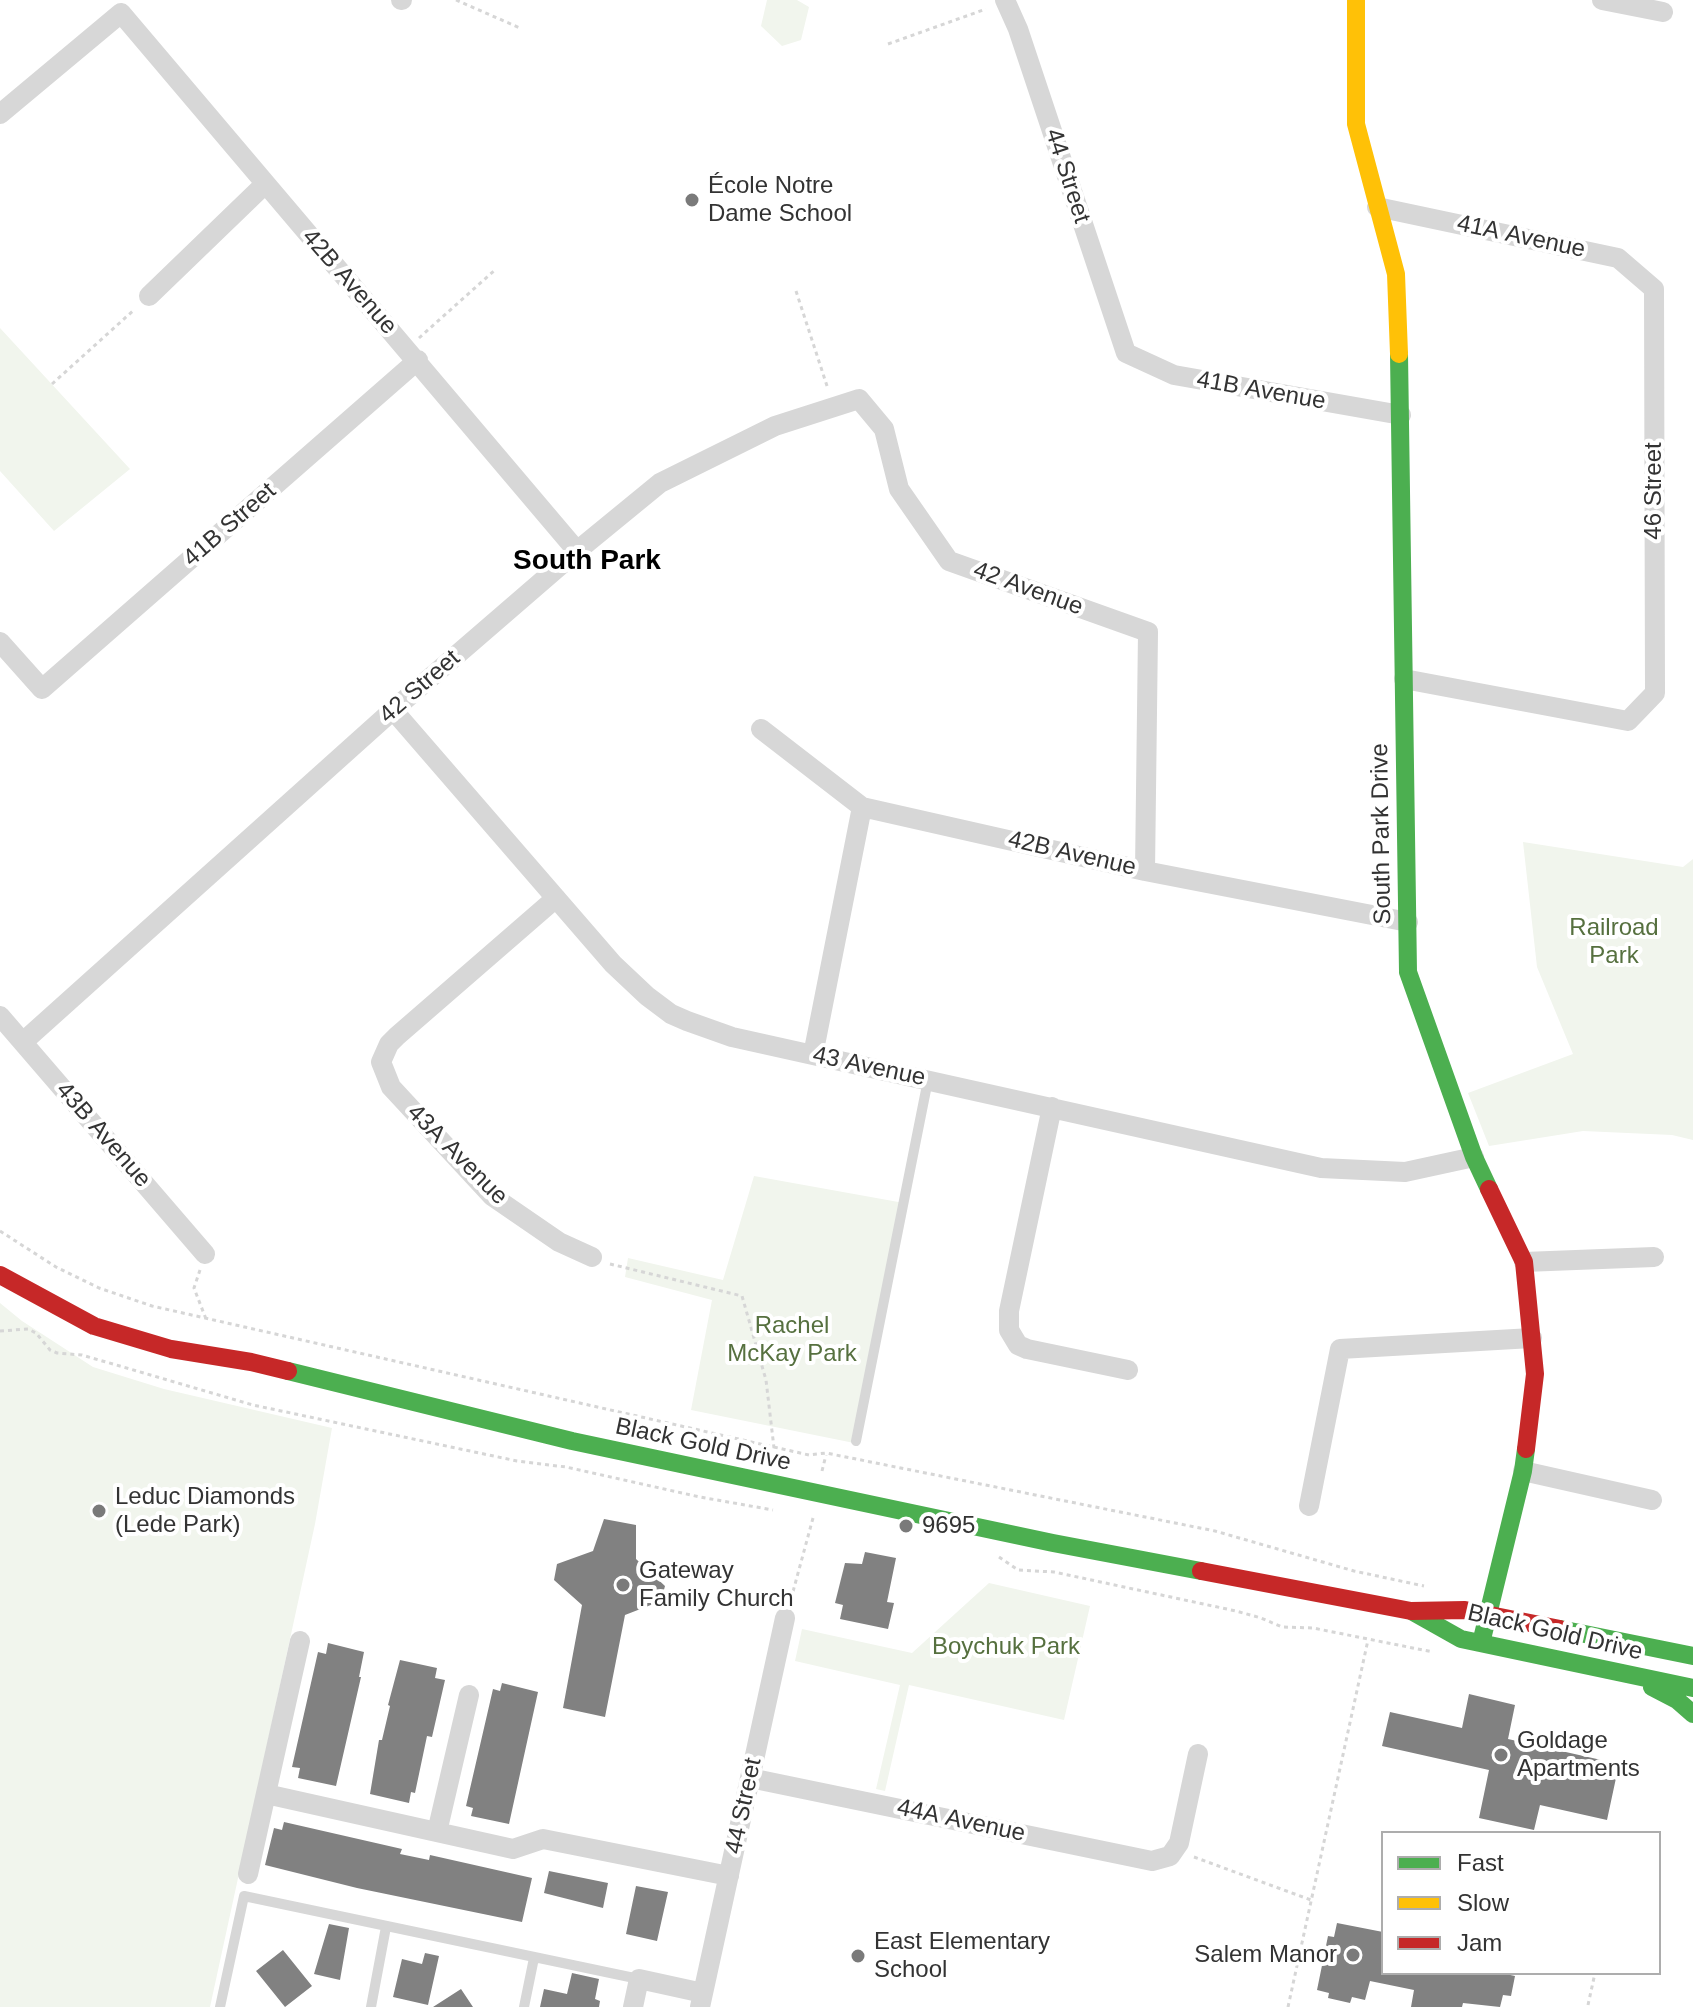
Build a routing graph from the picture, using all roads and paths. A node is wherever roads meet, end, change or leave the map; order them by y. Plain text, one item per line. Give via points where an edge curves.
1 (456, 0) edge
2 (1356, 0) edge
3 (1602, 0) edge
4 (1006, 1) edge
5 (1663, 12) dead end
6 (520, 28) dead end
7 (888, 44) dead end
8 (0, 114) edge
9 (264, 185) junction
10 (1377, 207) junction
11 (496, 269) dead end
12 (1654, 289) joint
13 (796, 291) dead end
14 (149, 296) joint
15 (1126, 353) joint
16 (413, 355) junction
17 (52, 384) dead end
18 (859, 399) joint
19 (834, 408) junction
20 (1401, 415) junction
21 (577, 551) junction
22 (0, 642) edge
23 (1404, 679) junction
24 (393, 710) junction
25 (761, 729) dead end
26 (862, 807) junction
27 (1145, 871) junction
28 (556, 898) junction
29 (1408, 922) junction
30 (0, 1016) edge
31 (23, 1042) junction
32 (813, 1055) junction
33 (928, 1080) junction
34 (1052, 1107) junction
35 (1474, 1157) junction
36 (0, 1231) edge
37 (205, 1254) joint
38 (592, 1257) joint
39 (1654, 1257) dead end
40 (1524, 1262) junction
41 (0, 1275) edge
42 (206, 1319) junction
43 (0, 1331) edge
44 (1532, 1338) junction
45 (1128, 1370) dead end
46 (856, 1441) dead end
47 (774, 1448) junction
48 (826, 1453) junction
49 (1523, 1471) junction
50 (818, 1493) junction
51 (1652, 1500) dead end
52 (1309, 1506) dead end
53 (785, 1512) dead end
54 (995, 1556) dead end
55 (1426, 1586) dead end
56 (1411, 1611) junction
57 (1487, 1614) junction
58 (785, 1618) joint
59 (300, 1641) dead end
60 (1481, 1643) junction
61 (1693, 1656) edge
62 (1621, 1673) junction
63 (1693, 1688) edge
64 (469, 1695) dead end
65 (1693, 1714) edge
66 (1198, 1754) dead end
67 (750, 1778) junction
68 (266, 1794) junction
69 (437, 1832) junction
70 (1173, 1853) junction
71 (248, 1874) dead end
72 (729, 1876) junction
73 (1311, 1900) junction
74 (386, 1927) junction
75 (534, 1958) junction
76 (1595, 1975) edge
77 (639, 1979) junction
78 (702, 2000) edge
79 (1588, 2005) dead end
80 (220, 2007) edge
81 (371, 2007) edge
82 (524, 2007) edge
83 (633, 2007) edge
84 (1288, 2007) edge

1 - 6 path
2 - 10 main road, South Park Drive via 1356,124
3 - 5 street
4 - 7 path
4 - 15 street, 44 Street
8 - 9 street, 42B Avenue via 121,13
9 - 14 street
9 - 16 street, 42B Avenue
10 - 12 street, 41A Avenue via 1618,258
10 - 20 main road, South Park Drive via 1396,274
11 - 16 path
12 - 23 street, 46 Street via 1655,693 1628,721
13 - 19 path
14 - 17 path
15 - 20 street, 41B Avenue via 1174,375
16 - 21 street, 42B Avenue
16 - 22 street, 41B Street via 42,689
18 - 19 street, 42 Street
18 - 27 street, 42 Avenue via 884,429 899,489 949,561 1148,632
19 - 21 street, 42 Street via 775,426 660,483
20 - 23 main road, South Park Drive
21 - 24 street, 42 Street
23 - 29 main road, South Park Drive
24 - 28 street, 43 Avenue
24 - 31 street, 42 Street
25 - 26 street, 42B Avenue
26 - 27 street, 42B Avenue
26 - 32 street
27 - 29 street, 42B Avenue
28 - 32 street, 43 Avenue via 628,980 671,1014 732,1037
28 - 38 street, 43A Avenue via 397,1036 381,1062 391,1087 492,1196 559,1242
29 - 35 main road, South Park Drive via 1408,972
30 - 31 street, 43B Avenue
31 - 37 street, 43B Avenue
32 - 33 street, 43 Avenue
33 - 34 street, 43 Avenue
33 - 46 lane
34 - 35 street, 43 Avenue via 1321,1168 1405,1172
34 - 45 street via 1009,1311 1012,1338 1027,1349
35 - 40 main road, South Park Drive
36 - 42 path via 99,1288
37 - 42 path via 194,1288
38 - 47 path via 742,1296 766,1380
39 - 40 street
40 - 44 main road, South Park Drive
41 - 50 main road, Black Gold Drive via 94,1326 171,1349 251,1362 572,1441
42 - 47 path
43 - 53 path via 28,1329 50,1350 253,1405
44 - 49 main road, South Park Drive via 1535,1374
44 - 52 street via 1340,1349
47 - 48 path
48 - 50 path
48 - 55 path via 1215,1531
49 - 51 street
49 - 57 main road, South Park Drive
50 - 56 main road, Black Gold Drive
50 - 58 path
54 - 73 path via 1018,1570 1054,1572 1236,1611 1282,1627 1368,1640
56 - 57 main road, Black Gold Drive
56 - 60 main road, Black Gold Drive via 1461,1639
57 - 60 main road, South Park Drive
57 - 61 main road, Black Gold Drive
58 - 67 street, 44 Street
59 - 68 street
60 - 62 main road, Black Gold Drive
62 - 63 main road, Black Gold Drive
62 - 65 main road via 1677,1700
64 - 69 street
66 - 70 street
67 - 70 street, 44A Avenue via 1152,1861
67 - 72 street, 44 Street
68 - 69 street
68 - 71 street
69 - 72 street via 513,1849 543,1839
70 - 73 path
72 - 78 street, 44 Street
73 - 84 path
74 - 75 lane
74 - 80 lane via 244,1896
74 - 81 lane
75 - 77 lane
75 - 82 lane
76 - 79 path
77 - 78 street, 44 Street
77 - 83 street

